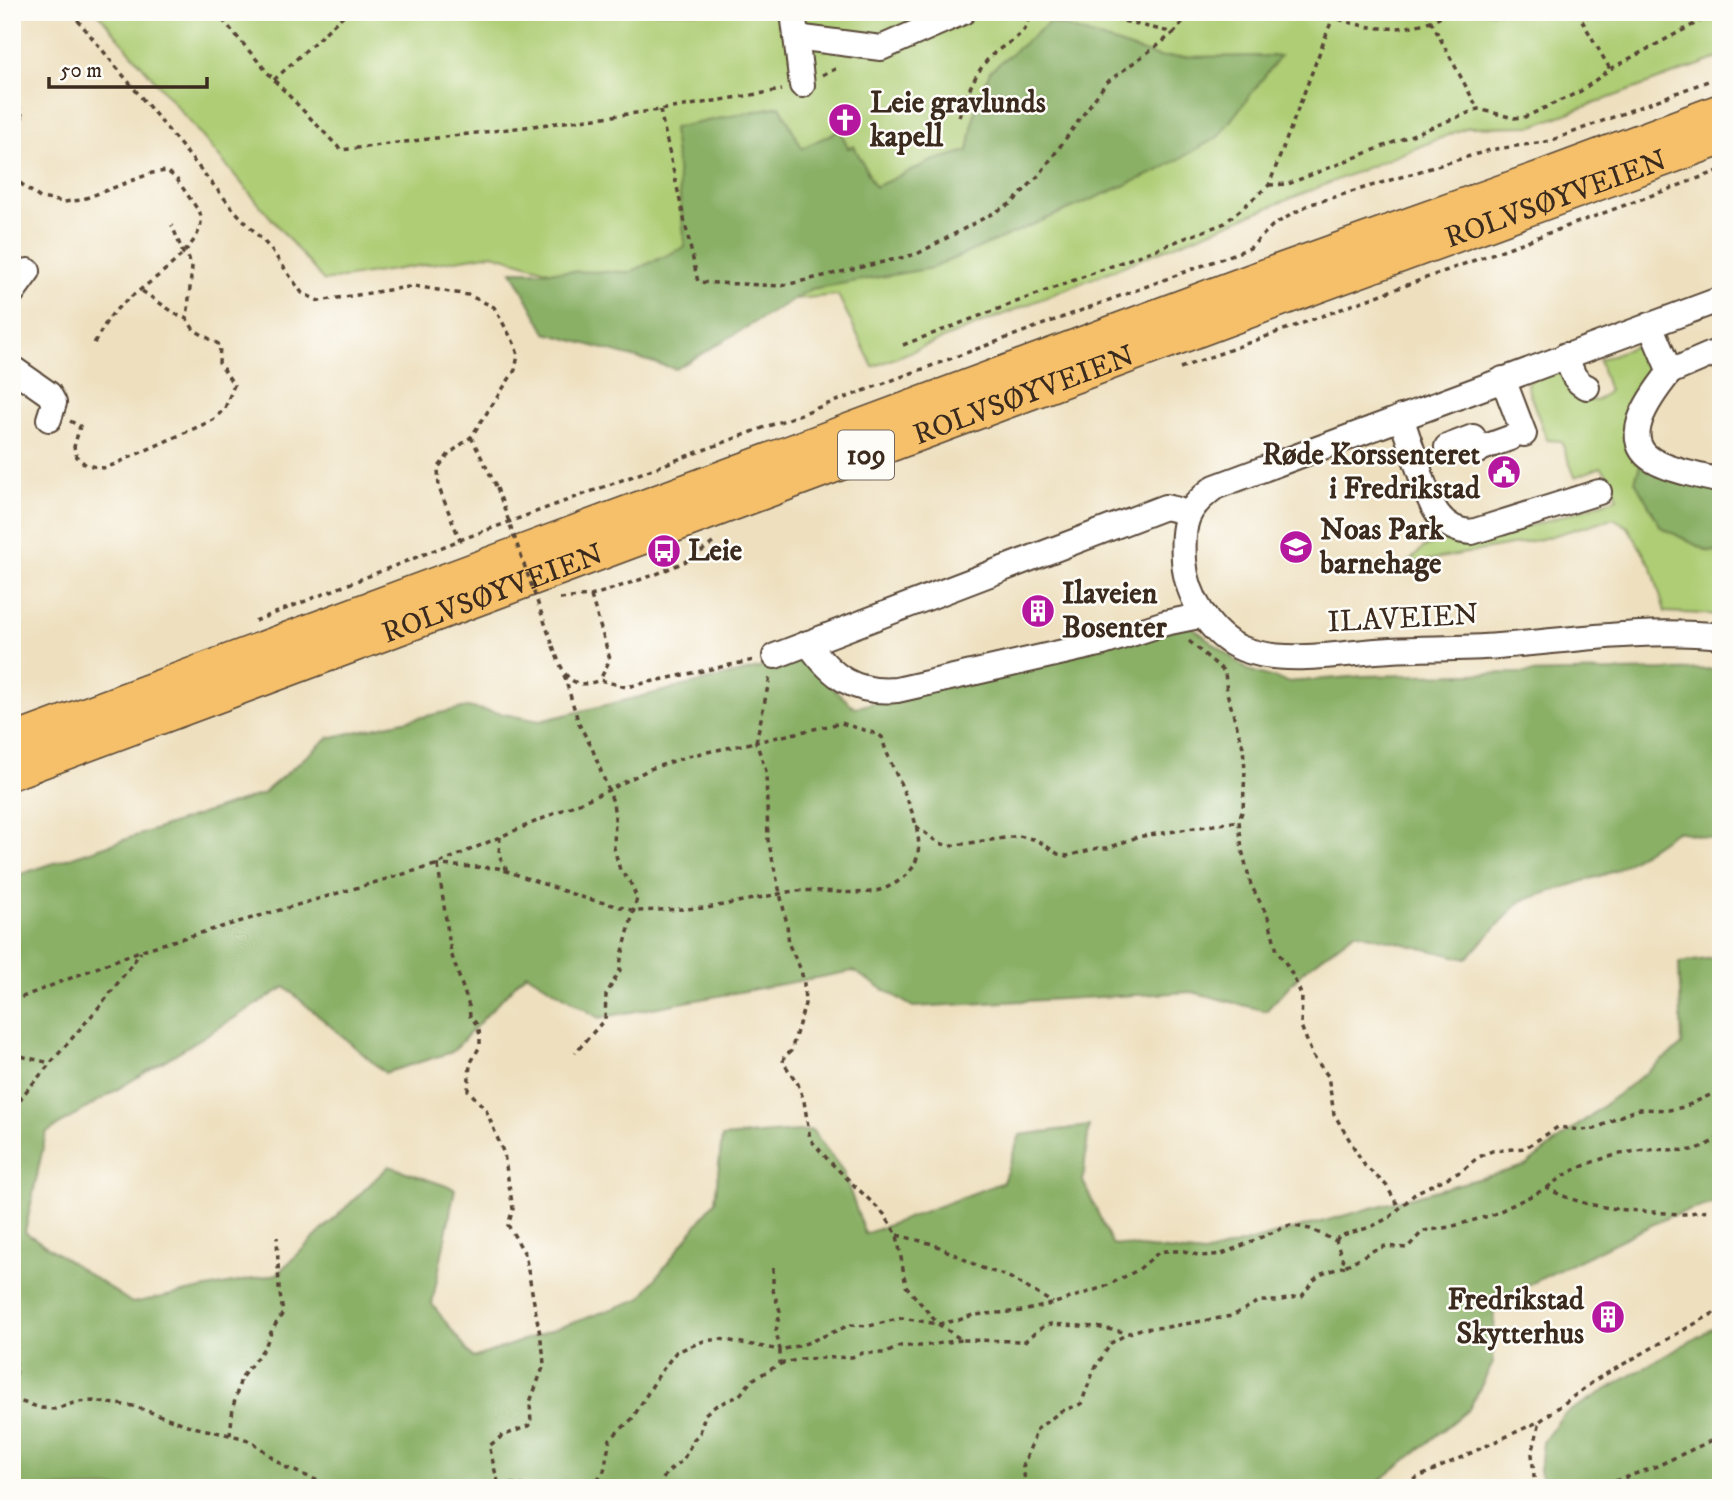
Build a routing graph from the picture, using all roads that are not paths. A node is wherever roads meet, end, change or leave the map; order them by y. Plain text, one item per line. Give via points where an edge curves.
1 (963, 12) edge
2 (794, 24) edge
3 (802, 85) road end
4 (1721, 110) edge
5 (1721, 139) edge
6 (28, 271) dead end
7 (12, 293) edge
8 (1721, 299) edge
9 (1650, 325) junction
10 (1721, 350) edge
11 (1566, 355) junction
12 (12, 368) edge
13 (1670, 372) junction
14 (1503, 379) junction
15 (1587, 387) dead end
16 (50, 416) road end
17 (1401, 417) junction
18 (1447, 447) dead end
19 (1721, 481) edge
20 (1599, 492) dead end
21 (1187, 516) junction
22 (1204, 615) junction
23 (1721, 636) edge
24 (808, 643) junction
25 (775, 656) road end
26 (12, 741) edge
27 (12, 773) edge

1 - 2 street via 881,48
2 - 3 street
4 - 26 main road, ROLVSØYVEIEN / 109
5 - 27 main road, ROLVSØYVEIEN / 109
6 - 7 street
8 - 9 street
9 - 11 street
9 - 13 street
10 - 13 street
11 - 14 street
11 - 15 street via 1573,376
12 - 16 street via 49,394 54,402
13 - 19 street via 1640,418 1636,430 1640,448 1658,464
14 - 17 street
14 - 18 street via 1517,436 1478,450 1473,437
17 - 20 street via 1431,506 1459,532 1472,532
17 - 21 street via 1215,487 1196,501
21 - 22 street, ILAVEIEN via 1184,562
21 - 24 street via 1165,507
22 - 23 street, ILAVEIEN via 1213,628 1245,650 1282,656 1496,646 1665,631
22 - 24 street via 1102,643 877,692 848,684
24 - 25 street

